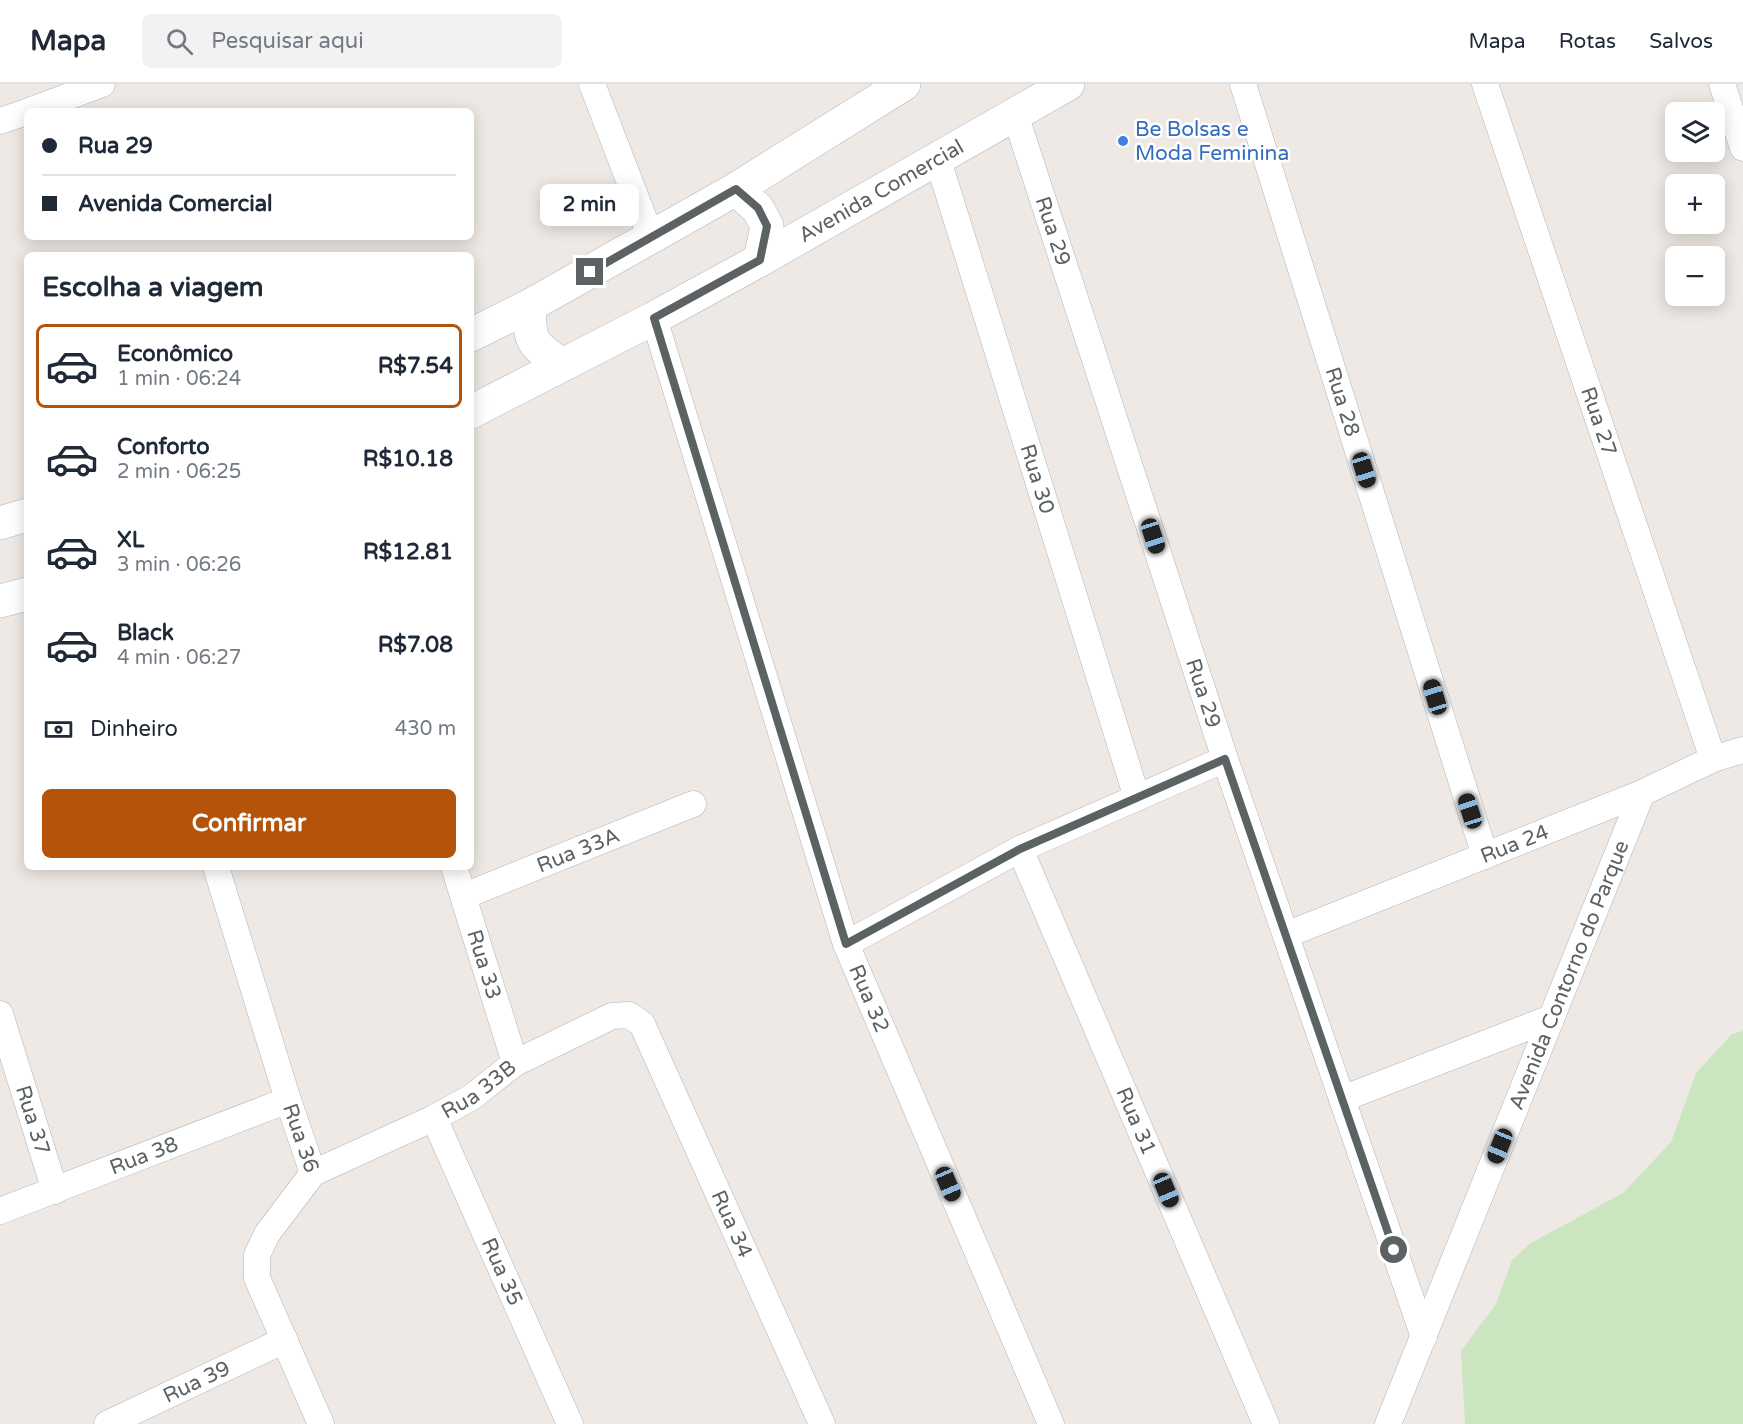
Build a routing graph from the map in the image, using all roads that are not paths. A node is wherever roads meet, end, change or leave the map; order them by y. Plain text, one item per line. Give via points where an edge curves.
1 (102, 84) edge
2 (592, 84) edge
3 (904, 84) edge
4 (1068, 84) edge
5 (1243, 84) edge
6 (1485, 84) edge
7 (1722, 84) edge
8 (36, 108) edge
9 (24, 113) edge
10 (1015, 114) junction
11 (0, 122) edge
12 (1743, 148) edge
13 (938, 160) junction
14 (736, 189) junction
15 (651, 237) junction
16 (760, 260) junction
17 (529, 306) junction
18 (654, 318) junction
19 (474, 334) edge
20 (562, 365) junction
21 (474, 410) edge
22 (24, 516) edge
23 (0, 524) edge
24 (24, 595) edge
25 (0, 601) edge
26 (1743, 750) edge
27 (1225, 759) junction
28 (1713, 759) junction
29 (1642, 793) junction
30 (1137, 798) junction
31 (693, 804) dead end
32 (1020, 849) junction
33 (1485, 856) junction
34 (217, 870) edge
35 (455, 870) edge
36 (464, 896) junction
37 (1286, 935) junction
38 (846, 944) junction
39 (0, 1014) edge
40 (1551, 1018) junction
41 (642, 1024) joint
42 (515, 1063) junction
43 (1342, 1099) junction
44 (288, 1100) junction
45 (434, 1118) junction
46 (313, 1173) junction
47 (55, 1191) junction
48 (0, 1211) edge
49 (1424, 1337) junction
50 (285, 1340) junction
51 (316, 1422) edge
52 (107, 1424) edge
53 (570, 1424) edge
54 (822, 1424) edge
55 (1051, 1424) edge
56 (1266, 1424) edge
57 (1388, 1424) edge

1 - 8 street
2 - 15 street
3 - 14 street
4 - 10 street, Avenida Comercial
5 - 33 street, Rua 28
6 - 28 street, Rua 27
7 - 12 street
9 - 11 street
10 - 13 street, Avenida Comercial
10 - 27 street, Rua 29
13 - 16 street, Avenida Comercial
13 - 30 street, Rua 30
14 - 15 street
14 - 16 street via 758,208 767,226
15 - 17 street
16 - 18 street, Avenida Comercial
17 - 19 street
17 - 20 street via 530,334 536,347
18 - 20 street, Avenida Comercial
18 - 38 street, Rua 32
20 - 21 street, Avenida Comercial
22 - 23 street
24 - 25 street
26 - 28 street, Rua 24
27 - 30 street
27 - 37 street, Rua 29
28 - 29 street, Rua 24
29 - 33 street, Rua 24
29 - 40 street, Avenida Contorno do Parque
30 - 32 street
31 - 36 street, Rua 33A
32 - 38 street
32 - 56 street, Rua 31
33 - 37 street, Rua 24
34 - 44 street, Rua 36
35 - 36 street, Rua 33
36 - 42 street, Rua 33
37 - 43 street, Rua 29
38 - 55 street, Rua 32
39 - 47 street, Rua 37
40 - 43 street
40 - 49 street, Avenida Contorno do Parque
41 - 42 street, Rua 33B via 629,1015 612,1016
41 - 54 street, Rua 34
42 - 45 street, Rua 33B via 472,1097
43 - 49 street, Rua 29
44 - 46 street, Rua 36
44 - 47 street, Rua 38
45 - 46 street, Rua 33B
45 - 53 street, Rua 35
46 - 50 street, Rua 36 via 256,1255 257,1278
47 - 48 street, Rua 38
49 - 57 street, Avenida Contorno do Parque
50 - 51 street, Rua 36
50 - 52 street, Rua 39

